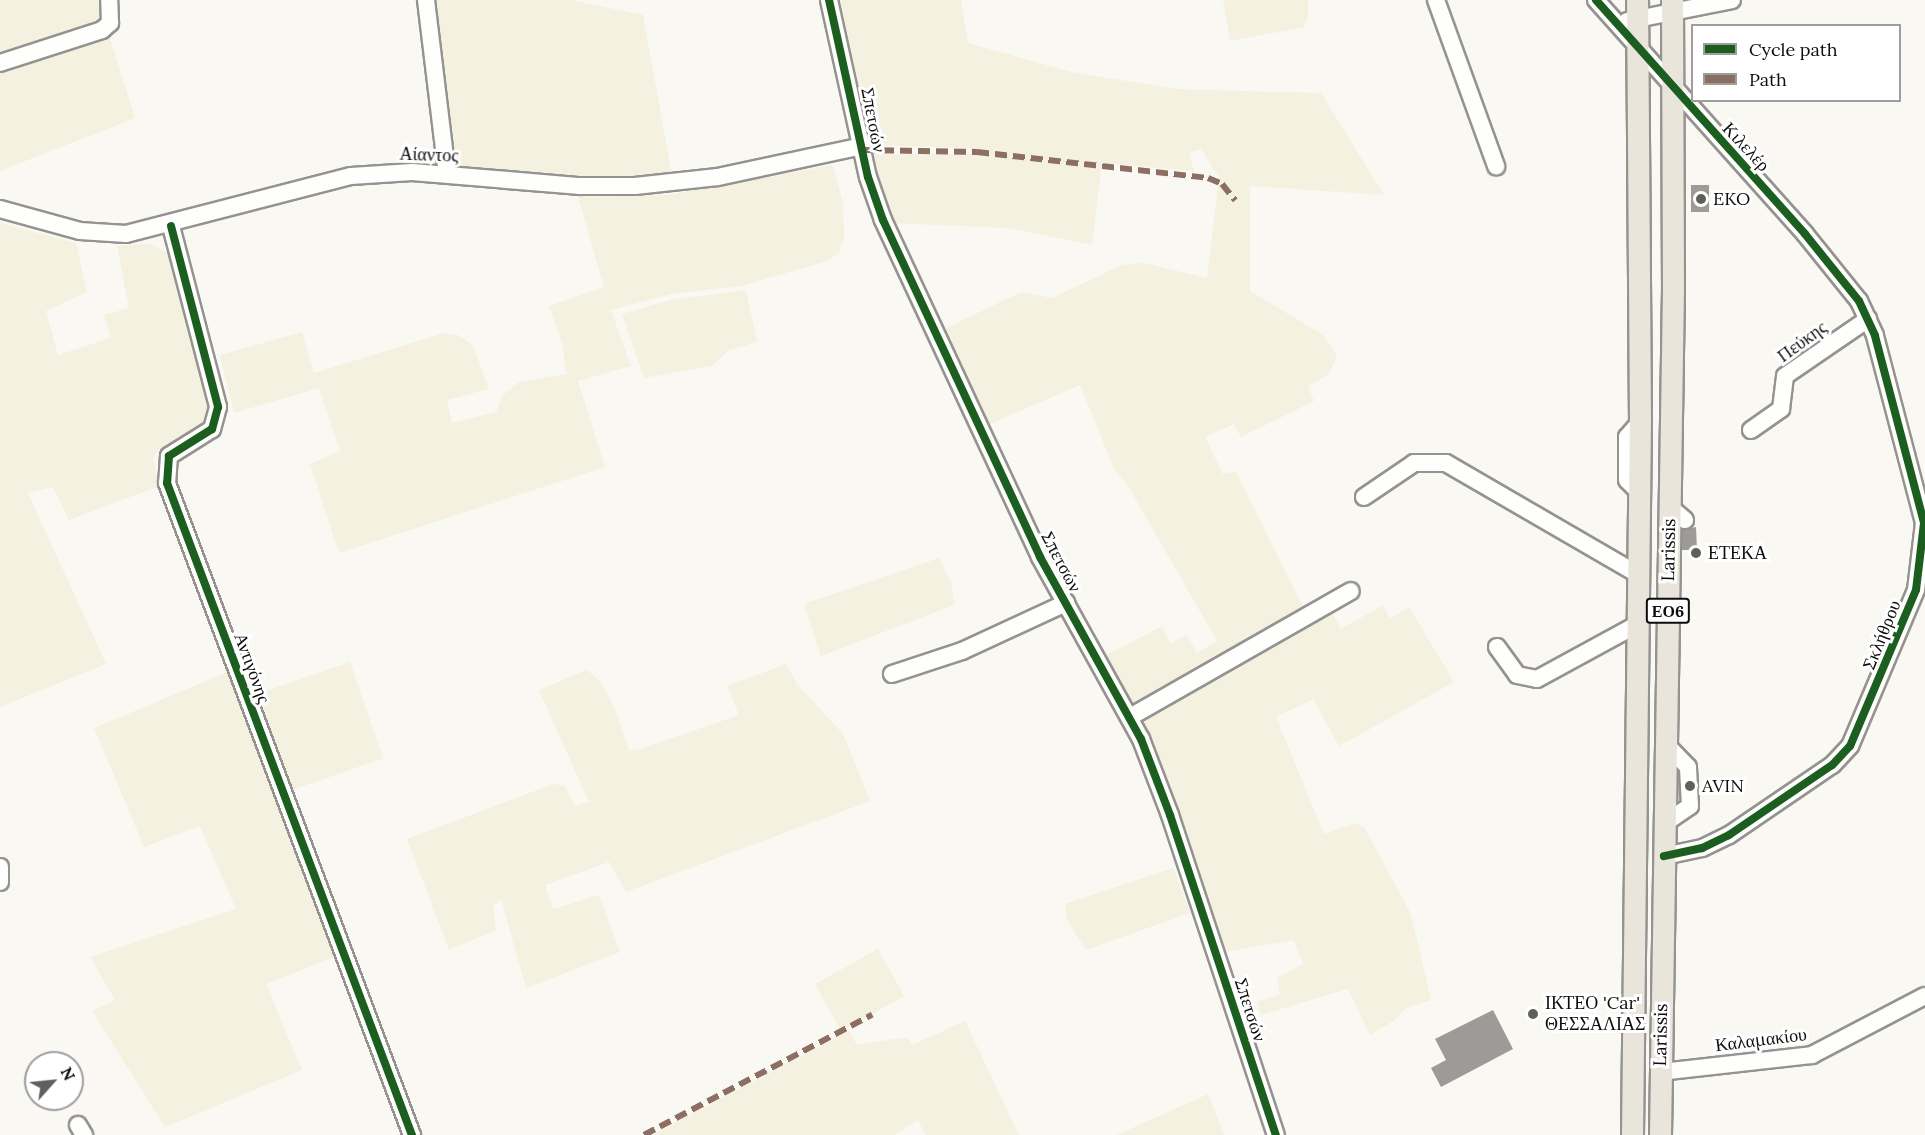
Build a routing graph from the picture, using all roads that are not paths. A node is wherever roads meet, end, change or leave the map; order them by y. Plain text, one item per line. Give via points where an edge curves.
1 (108, 0) edge
2 (426, 0) edge
3 (829, 0) edge
4 (1436, 0) edge
5 (1596, 0) edge
6 (1613, 0) edge
7 (1732, 0) edge
8 (1672, 6) edge
9 (1631, 14) edge
10 (1638, 46) junction
11 (0, 63) edge
12 (1671, 87) junction
13 (863, 146) junction
14 (1496, 166) dead end
15 (447, 174) junction
16 (0, 210) edge
17 (171, 226) junction
18 (1868, 319) junction
19 (1751, 430) dead end
20 (1364, 497) dead end
21 (1639, 575) junction
22 (1351, 591) dead end
23 (1920, 596) edge
24 (1066, 603) junction
25 (1638, 624) junction
26 (1497, 647) dead end
27 (892, 674) dead end
28 (1131, 717) junction
29 (1664, 855) junction
30 (0, 867) edge
31 (0, 882) edge
32 (1925, 996) edge
33 (1661, 1072) junction
34 (412, 1135) edge
35 (1276, 1135) edge
36 (1632, 1135) edge
37 (1660, 1135) edge

1 - 11 street via 110,24 102,30
2 - 15 street
3 - 13 street, Σπετσών
4 - 14 street
5 - 9 street
6 - 9 street
7 - 8 street
8 - 9 street
8 - 12 main road, Larissis / ΕΟ6
9 - 10 main road, Larissis / ΕΟ6
10 - 12 street, Κιλελέρ
10 - 21 main road, Larissis / ΕΟ6
12 - 18 street, Κιλελέρ via 1812,242
12 - 29 main road, Larissis / ΕΟ6 via 1677,514
13 - 15 street, Αίαντος via 718,177 635,186 580,186
13 - 24 street, Σπετσών via 872,188 891,241 963,401
15 - 17 street, Αίαντος via 351,176
16 - 17 street, Αίαντος via 104,234
17 - 34 street, Αντιγόνης via 218,407 212,429 169,456 167,483
18 - 19 street, Πεύκης via 1785,376 1781,409
18 - 23 street, Σκλήθρου via 1924,523
20 - 21 street via 1414,463 1446,464
21 - 25 main road, Larissis / ΕΟ6
22 - 28 street
23 - 29 street, Σκλήθρου via 1855,738 1843,754 1729,835 1702,848
24 - 27 street via 962,651
24 - 28 street, Σπετσών
25 - 26 street via 1536,679 1517,675
25 - 36 main road, Larissis / ΕΟ6
28 - 35 street, Σπετσών via 1170,815
29 - 33 main road, Larissis / ΕΟ6
30 - 31 street
32 - 33 street, Καλαμακίου via 1812,1054
33 - 37 main road, Larissis / ΕΟ6

